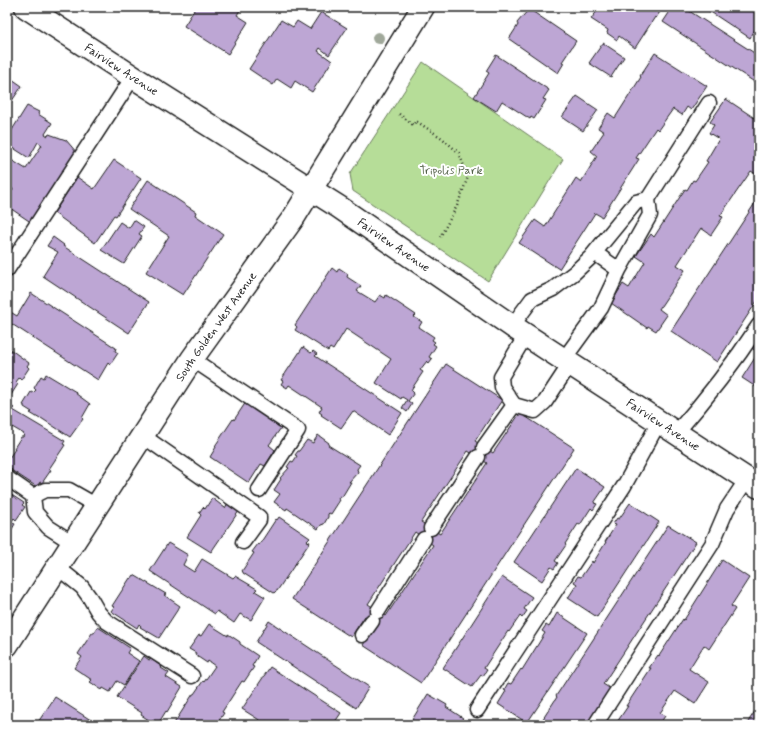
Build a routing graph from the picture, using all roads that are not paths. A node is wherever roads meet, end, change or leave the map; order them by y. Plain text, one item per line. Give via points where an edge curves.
1 (423, 7) edge
2 (28, 8) edge
3 (133, 77) junction
4 (709, 103) dead end
5 (311, 190) junction
6 (648, 199) junction
7 (595, 253) junction
8 (7, 270) edge
9 (619, 270) junction
10 (759, 325) edge
11 (519, 330) junction
12 (192, 359) junction
13 (567, 361) junction
14 (514, 405) junction
15 (667, 427) junction
16 (143, 436) junction
17 (7, 478) edge
18 (753, 483) edge
19 (259, 490) dead end
20 (33, 496) junction
21 (97, 506) junction
22 (243, 542) dead end
23 (73, 543) junction
24 (57, 567) junction
25 (362, 635) dead end
26 (7, 645) edge
27 (192, 676) dead end
28 (476, 710) dead end
29 (595, 725) edge

1 - 5 street, South Golden West Avenue
2 - 3 street, Fairview Avenue
3 - 5 street, Fairview Avenue
3 - 8 lane
4 - 6 lane
5 - 11 street, Fairview Avenue
5 - 12 street, South Golden West Avenue via 294,218
6 - 7 lane via 636,202
6 - 9 lane via 650,215
7 - 9 lane
7 - 11 lane via 574,274 553,289 532,299
9 - 13 lane via 601,308
10 - 15 lane via 704,402
11 - 13 street, Fairview Avenue
11 - 14 lane via 501,378 502,387
12 - 16 street, South Golden West Avenue
12 - 19 lane via 298,430
13 - 14 lane via 545,402 535,411
13 - 15 street, Fairview Avenue
14 - 25 lane
15 - 18 street, Fairview Avenue
15 - 28 lane via 624,486
16 - 21 street, South Golden West Avenue
16 - 22 lane via 258,517 259,520
17 - 20 lane
18 - 29 lane via 727,509 712,544
20 - 21 lane via 45,490 69,490
20 - 23 lane via 35,512 48,527
21 - 23 street, South Golden West Avenue
23 - 24 street, South Golden West Avenue
24 - 26 street, South Golden West Avenue
24 - 27 lane via 82,587 106,621

